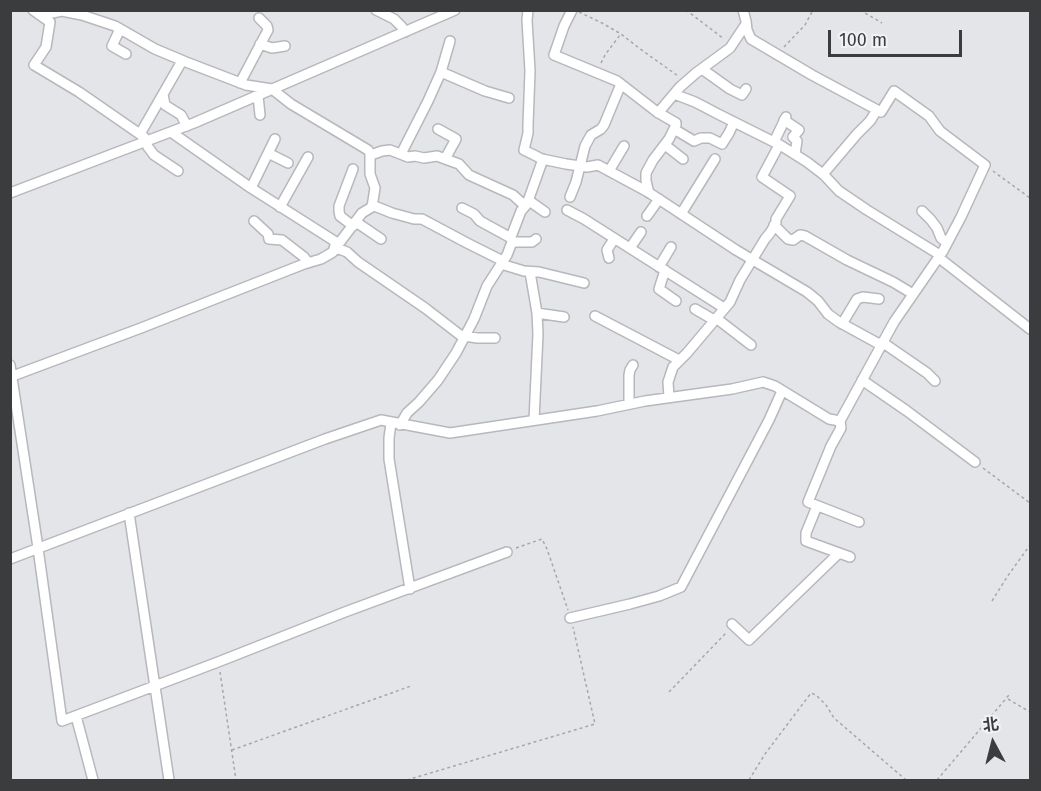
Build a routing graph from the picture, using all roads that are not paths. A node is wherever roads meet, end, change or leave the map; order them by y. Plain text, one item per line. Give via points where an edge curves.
1 (33, 10) edge
2 (104, 10) edge
3 (375, 10) edge
4 (455, 10) edge
5 (528, 10) edge
6 (574, 10) edge
7 (743, 10) edge
8 (56, 11) edge
9 (43, 16) junction
10 (259, 18) dead end
11 (98, 20) junction
12 (746, 24) junction
13 (120, 29) junction
14 (405, 32) junction
15 (450, 41) dead end
16 (260, 44) junction
17 (285, 46) dead end
18 (126, 54) dead end
19 (182, 60) junction
20 (702, 69) junction
21 (441, 72) junction
22 (240, 83) junction
23 (621, 84) junction
24 (746, 88) dead end
25 (272, 89) junction
26 (163, 94) junction
27 (674, 94) junction
28 (258, 96) junction
29 (509, 98) dead end
30 (877, 110) junction
31 (658, 112) junction
32 (260, 114) dead end
33 (734, 122) junction
34 (187, 126) junction
35 (438, 129) dead end
36 (674, 129) junction
37 (171, 132) junction
38 (143, 138) junction
39 (275, 139) dead end
40 (776, 143) junction
41 (665, 145) junction
42 (624, 146) dead end
43 (268, 153) junction
44 (401, 154) junction
45 (795, 154) junction
46 (371, 155) junction
47 (308, 157) dead end
48 (445, 159) junction
49 (543, 159) junction
50 (683, 159) dead end
51 (715, 159) dead end
52 (288, 163) dead end
53 (579, 166) junction
54 (353, 169) dead end
55 (178, 171) dead end
56 (609, 171) junction
57 (823, 174) junction
58 (251, 188) junction
59 (10, 193) edge
60 (649, 193) junction
61 (570, 196) dead end
62 (659, 199) junction
63 (527, 203) junction
64 (372, 205) junction
65 (280, 207) junction
66 (462, 208) dead end
67 (567, 210) dead end
68 (922, 211) dead end
69 (545, 212) dead end
70 (681, 214) junction
71 (647, 216) dead end
72 (254, 221) dead end
73 (354, 224) junction
74 (774, 225) junction
75 (641, 232) dead end
76 (381, 239) dead end
77 (536, 239) dead end
78 (614, 239) junction
79 (511, 240) junction
80 (947, 243) junction
81 (335, 246) junction
82 (671, 247) dead end
83 (630, 248) junction
84 (939, 256) junction
85 (609, 258) dead end
86 (753, 260) junction
87 (308, 262) junction
88 (502, 262) junction
89 (662, 269) junction
90 (530, 272) junction
91 (584, 283) dead end
92 (913, 294) junction
93 (879, 299) dead end
94 (676, 301) dead end
95 (724, 308) junction
96 (695, 309) dead end
97 (537, 313) junction
98 (595, 316) dead end
99 (564, 317) dead end
100 (715, 319) junction
101 (842, 324) junction
102 (1030, 329) edge
103 (465, 337) junction
104 (495, 338) dead end
105 (882, 343) junction
106 (751, 345) dead end
107 (679, 360) junction
108 (10, 364) edge
109 (633, 365) dead end
110 (10, 376) edge
111 (862, 380) junction
112 (935, 381) dead end
113 (782, 391) junction
114 (669, 397) junction
115 (629, 404) junction
116 (534, 420) junction
117 (840, 421) junction
118 (395, 424) junction
119 (975, 462) road end
120 (817, 506) junction
121 (129, 513) junction
122 (859, 522) dead end
123 (38, 549) junction
124 (507, 552) dead end
125 (839, 554) junction
126 (850, 557) dead end
127 (10, 559) edge
128 (410, 589) junction
129 (570, 618) dead end
130 (732, 625) road end
131 (155, 687) junction
132 (76, 716) junction
133 (93, 780) edge
134 (169, 780) edge

1 - 9 street
2 - 11 street
3 - 14 street via 394,19
4 - 14 street
5 - 49 street via 530,71 524,150
6 - 23 street via 554,55
7 - 12 street
8 - 9 street
8 - 11 street
9 - 38 street via 50,22 48,41 34,65
10 - 16 street via 268,30
11 - 13 street
12 - 20 street via 731,46
12 - 30 street via 751,39
13 - 18 street via 112,46
13 - 19 street
14 - 25 street
15 - 21 street
16 - 17 street via 272,48
16 - 22 street
19 - 22 street
19 - 26 street
20 - 24 street via 742,95
20 - 27 street
21 - 29 street
21 - 44 street
22 - 25 street
23 - 31 street
23 - 53 street via 604,125 587,141
25 - 28 street
25 - 46 street
26 - 34 street via 165,105 181,115
26 - 38 street
27 - 31 street
27 - 33 street
28 - 32 street
28 - 34 street
30 - 57 street
30 - 80 street via 881,112 894,91 985,165
31 - 36 street via 676,123
33 - 36 street via 722,144 710,138 694,141
33 - 40 street
34 - 37 street
35 - 48 street via 456,139
36 - 41 street
37 - 38 street
37 - 58 street
38 - 55 street via 154,154
38 - 59 street
39 - 43 street
40 - 45 street
40 - 45 street via 785,118 799,130 793,137 797,141
40 - 74 street via 762,177 790,196
41 - 50 street
41 - 60 street via 646,173
42 - 56 street
43 - 52 street
43 - 58 street
44 - 46 street via 390,150
44 - 48 street
45 - 57 street
46 - 64 street via 370,174 375,188
47 - 65 street
48 - 63 street
49 - 53 street
49 - 63 street
51 - 70 street
53 - 56 street via 598,165
53 - 61 street
54 - 73 street via 339,212
56 - 60 street
57 - 84 street via 839,191
58 - 65 street
60 - 62 street
62 - 70 street
62 - 71 street
63 - 69 street
63 - 79 street
64 - 73 street
64 - 88 street via 422,219
65 - 81 street
66 - 79 street
67 - 78 street
68 - 80 street
70 - 86 street
72 - 87 street via 269,239 282,240
73 - 76 street
73 - 81 street
74 - 86 street
74 - 92 street via 788,239 805,236
75 - 83 street
77 - 79 street
78 - 83 street
78 - 85 street via 607,250
79 - 88 street
80 - 84 street
81 - 87 street via 333,252
81 - 103 street
82 - 89 street
83 - 89 street
84 - 92 street
84 - 102 street
86 - 95 street
86 - 101 street via 807,292
87 - 110 street
88 - 90 street
88 - 103 street
89 - 94 street via 659,289
89 - 95 street
90 - 91 street
90 - 97 street
92 - 105 street
93 - 101 street via 857,299
95 - 100 street
96 - 100 street
97 - 99 street
97 - 116 street
98 - 107 street
100 - 106 street
100 - 107 street
101 - 105 street
103 - 104 street
103 - 118 street via 438,380
105 - 111 street
105 - 112 street
107 - 114 street via 668,382
108 - 123 street
109 - 115 street
111 - 117 street
111 - 119 street
113 - 114 street via 763,382
113 - 117 street via 829,419
113 - 129 street via 681,587
114 - 115 street
115 - 116 street
116 - 118 street via 450,433
117 - 120 street via 842,428 808,502
118 - 121 street via 381,420 360,426
118 - 128 street via 389,438 389,459
120 - 122 street
120 - 125 street via 806,541
121 - 123 street
121 - 131 street
123 - 127 street
123 - 132 street via 62,721
124 - 128 street
125 - 126 street
125 - 130 street via 749,640
128 - 131 street
131 - 132 street
131 - 134 street
132 - 133 street

